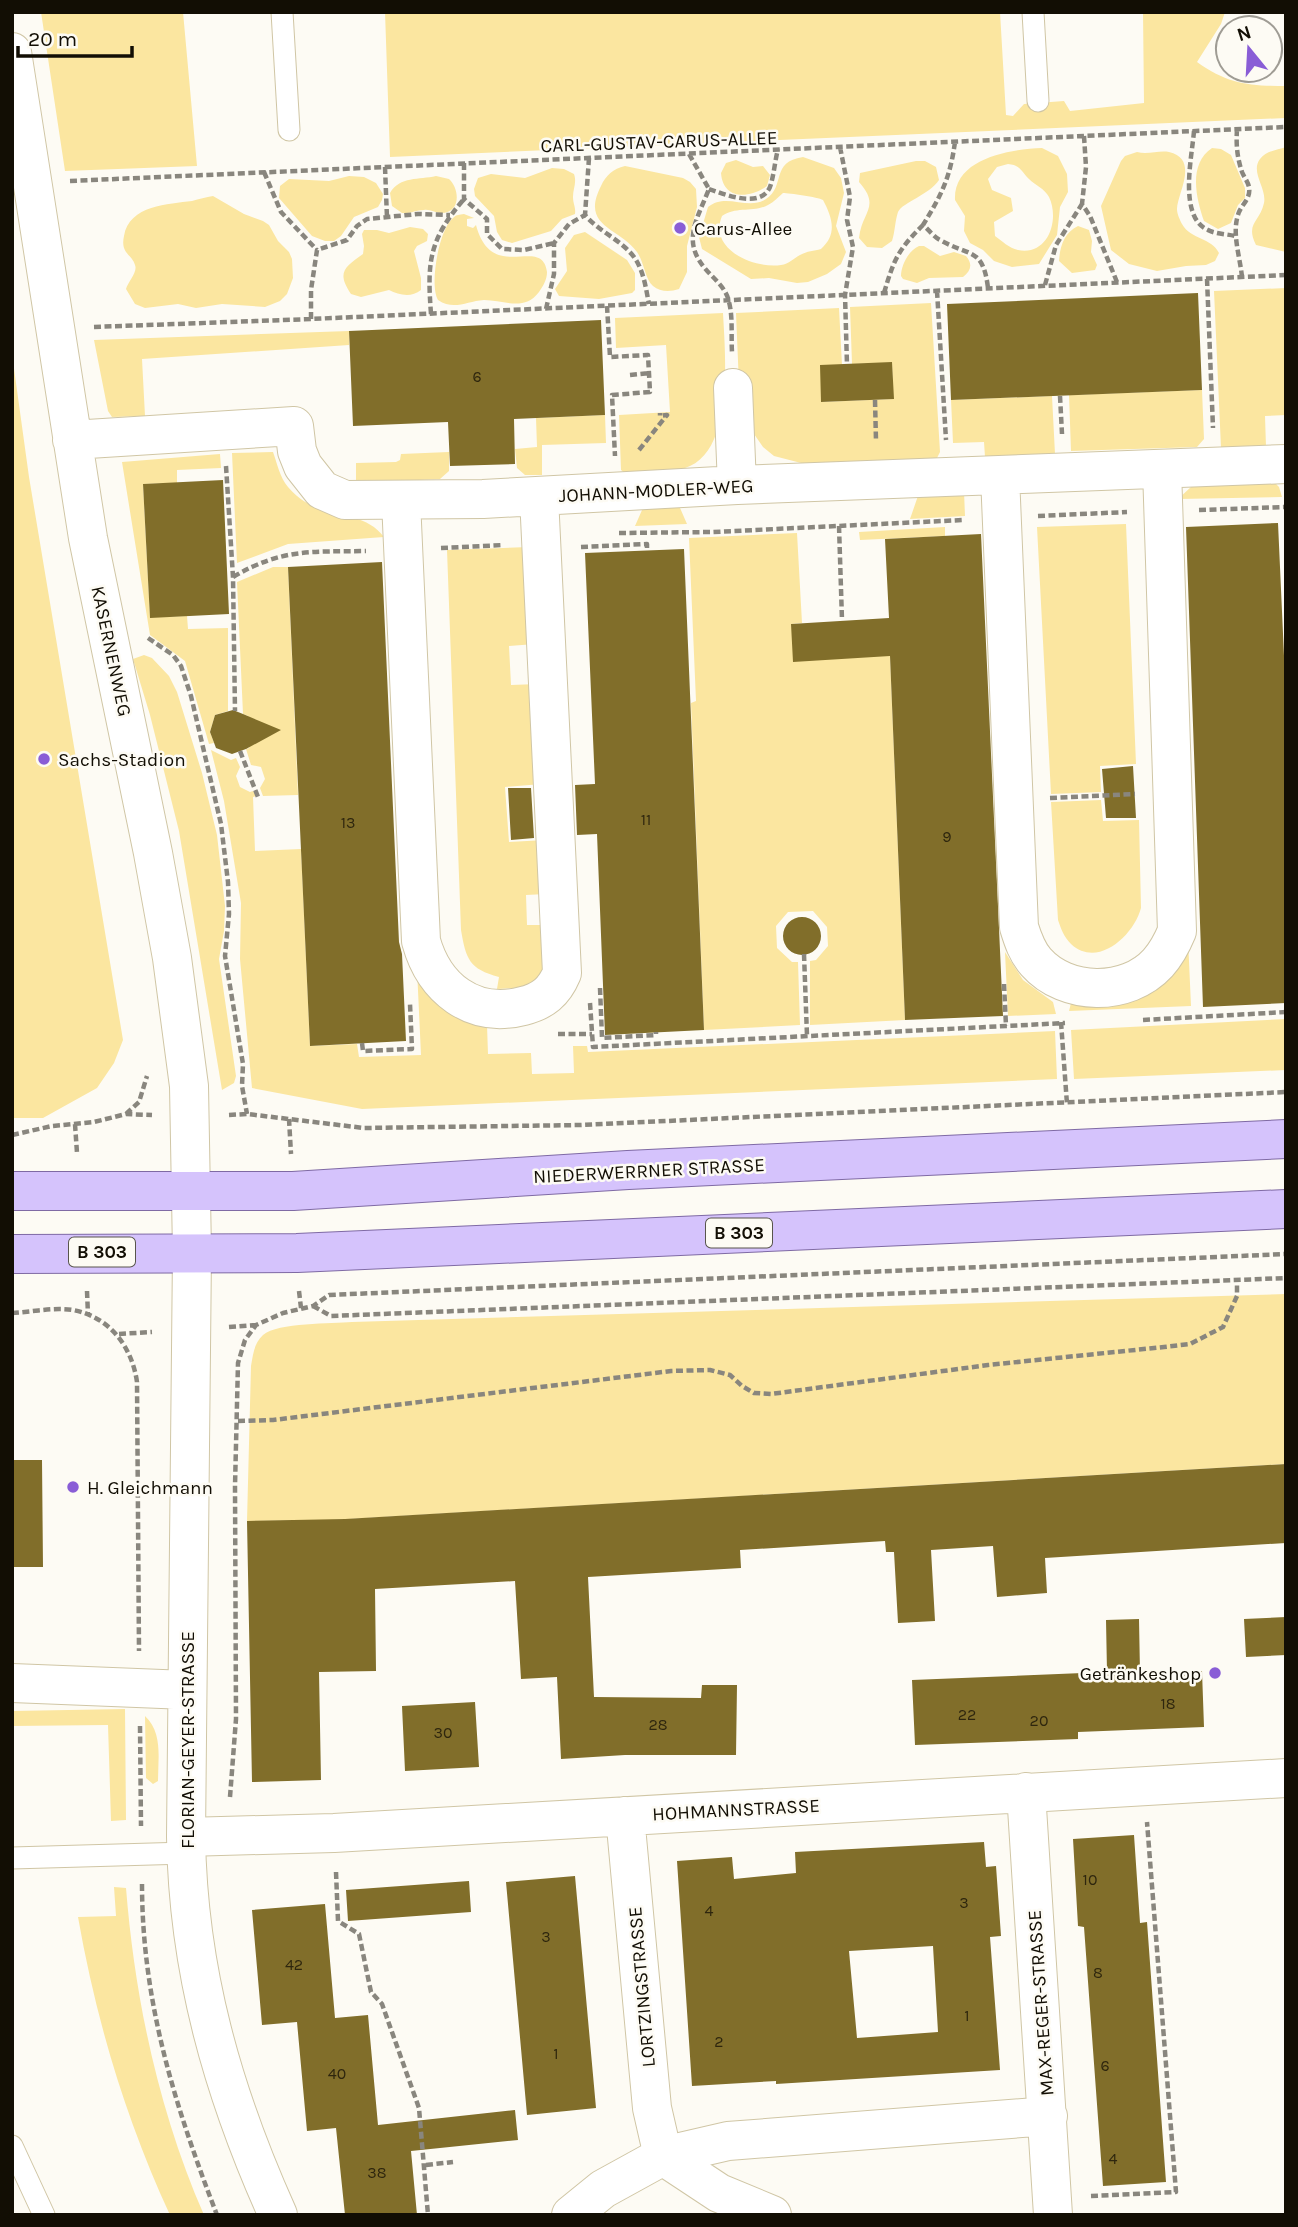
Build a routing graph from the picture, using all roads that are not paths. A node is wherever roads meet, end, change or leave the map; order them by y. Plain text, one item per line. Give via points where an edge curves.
1 (282, 12) edge
2 (1033, 12) edge
3 (12, 52) edge
4 (1038, 101) dead end
5 (289, 130) dead end
6 (733, 388) road end
7 (72, 440) junction
8 (1286, 464) edge
9 (1162, 469) junction
10 (1000, 476) junction
11 (737, 485) junction
12 (539, 496) junction
13 (401, 501) junction
14 (1286, 1139) edge
15 (191, 1189) junction
16 (12, 1191) edge
17 (1286, 1209) edge
18 (192, 1252) junction
19 (12, 1254) edge
20 (12, 1683) edge
21 (187, 1690) junction
22 (1286, 1777) edge
23 (1026, 1792) junction
24 (625, 1816) junction
25 (186, 1845) junction
26 (12, 1858) edge
27 (1048, 2116) junction
28 (12, 2146) edge
29 (663, 2156) junction
30 (1052, 2203) edge
31 (44, 2215) edge
32 (278, 2215) edge
33 (571, 2215) edge
34 (772, 2215) edge

1 - 5 lane
2 - 4 lane
3 - 7 street, KASERNENWEG
6 - 11 street
7 - 13 street, JOHANN-MODLER-WEG via 294,426 303,467 322,490 345,500
7 - 15 street, KASERNENWEG via 172,958 189,1086
8 - 9 street, JOHANN-MODLER-WEG
9 - 10 street, JOHANN-MODLER-WEG
9 - 10 street via 1177,930 1156,966 1132,981 1104,989 1059,979 1034,960 1019,927
10 - 11 street, JOHANN-MODLER-WEG
11 - 12 street, JOHANN-MODLER-WEG via 617,485
12 - 13 street, JOHANN-MODLER-WEG
12 - 13 street via 562,972 548,996 512,1009 488,1009 449,990 432,971 421,941
14 - 15 main road, NIEDERWERRNER STRASSE via 628,1170 306,1191
15 - 16 main road, NIEDERWERRNER STRASSE
15 - 18 street, KASERNENWEG
17 - 18 main road, B 303 via 297,1253
18 - 19 main road, B 303
18 - 21 street, FLORIAN-GEYER-STRASSE
20 - 21 street
21 - 25 street, FLORIAN-GEYER-STRASSE
22 - 23 street, HOHMANNSTRASSE
23 - 24 street, HOHMANNSTRASSE
23 - 27 street, MAX-REGER-STRASSE
24 - 25 street, HOHMANNSTRASSE via 228,1836
24 - 29 street, LORTZINGSTRASSE via 652,2108
25 - 26 lane
25 - 32 street, FLORIAN-GEYER-STRASSE via 192,1929 212,2036 243,2133
27 - 29 street via 728,2141
27 - 30 street, MAX-REGER-STRASSE
28 - 31 lane
29 - 33 street via 603,2189
29 - 34 street via 719,2193

